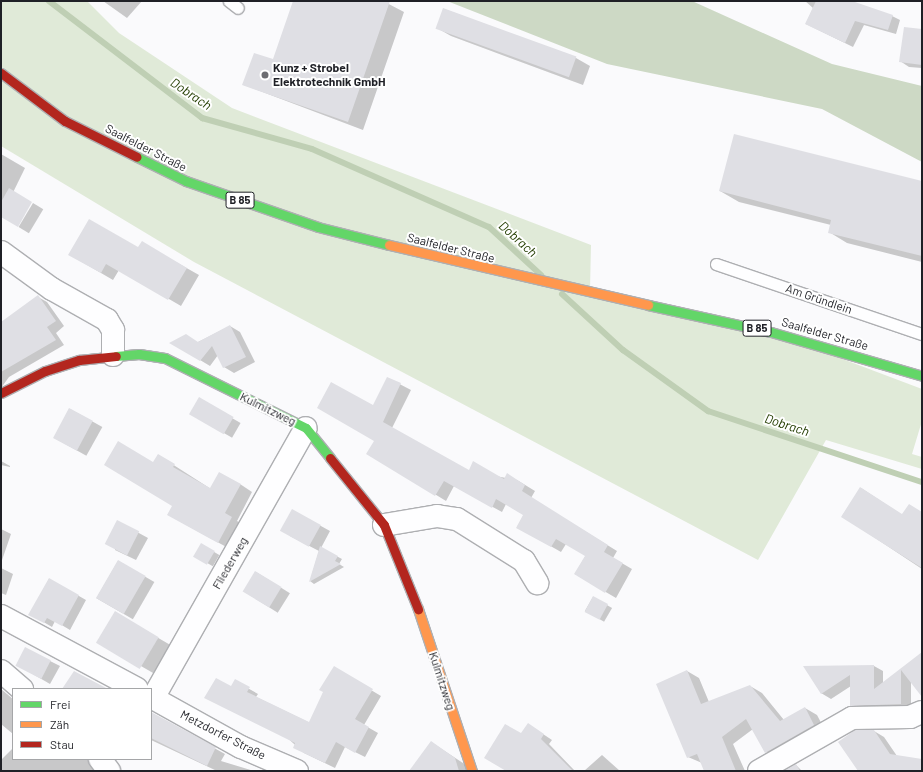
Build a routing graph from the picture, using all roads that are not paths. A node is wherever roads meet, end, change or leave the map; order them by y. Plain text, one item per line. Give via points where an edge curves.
1 (229, 1) edge
2 (238, 8) dead end
3 (1, 73) edge
4 (1, 252) edge
5 (716, 264) dead end
6 (922, 334) edge
7 (113, 355) junction
8 (922, 376) edge
9 (1, 393) edge
10 (306, 428) junction
11 (384, 525) junction
12 (537, 583) dead end
13 (1, 616) edge
14 (1, 671) edge
15 (21, 688) edge
16 (136, 688) edge
17 (151, 688) edge
18 (152, 697) edge
19 (922, 712) edge
20 (101, 760) edge
21 (110, 771) edge
22 (297, 771) edge
23 (472, 771) edge
24 (759, 771) edge

1 - 2 lane
3 - 8 main road, Saalfelder Straße / B 85 via 65,121 186,182 318,227 501,273 772,332
4 - 7 street via 52,289 107,320 113,330
5 - 6 lane, Am Gründlein
7 - 9 main road, Kulmitzweg via 79,360 46,370
7 - 10 main road, Kulmitzweg via 165,358
10 - 11 main road, Kulmitzweg
10 - 17 street, Fliederweg
11 - 12 street via 438,516 457,519 524,561
11 - 23 main road, Kulmitzweg via 405,570
13 - 16 street, Metzdorfer Straße
14 - 15 street
18 - 22 street, Metzdorfer Straße via 241,747
19 - 24 street via 910,717 852,718
20 - 21 street

